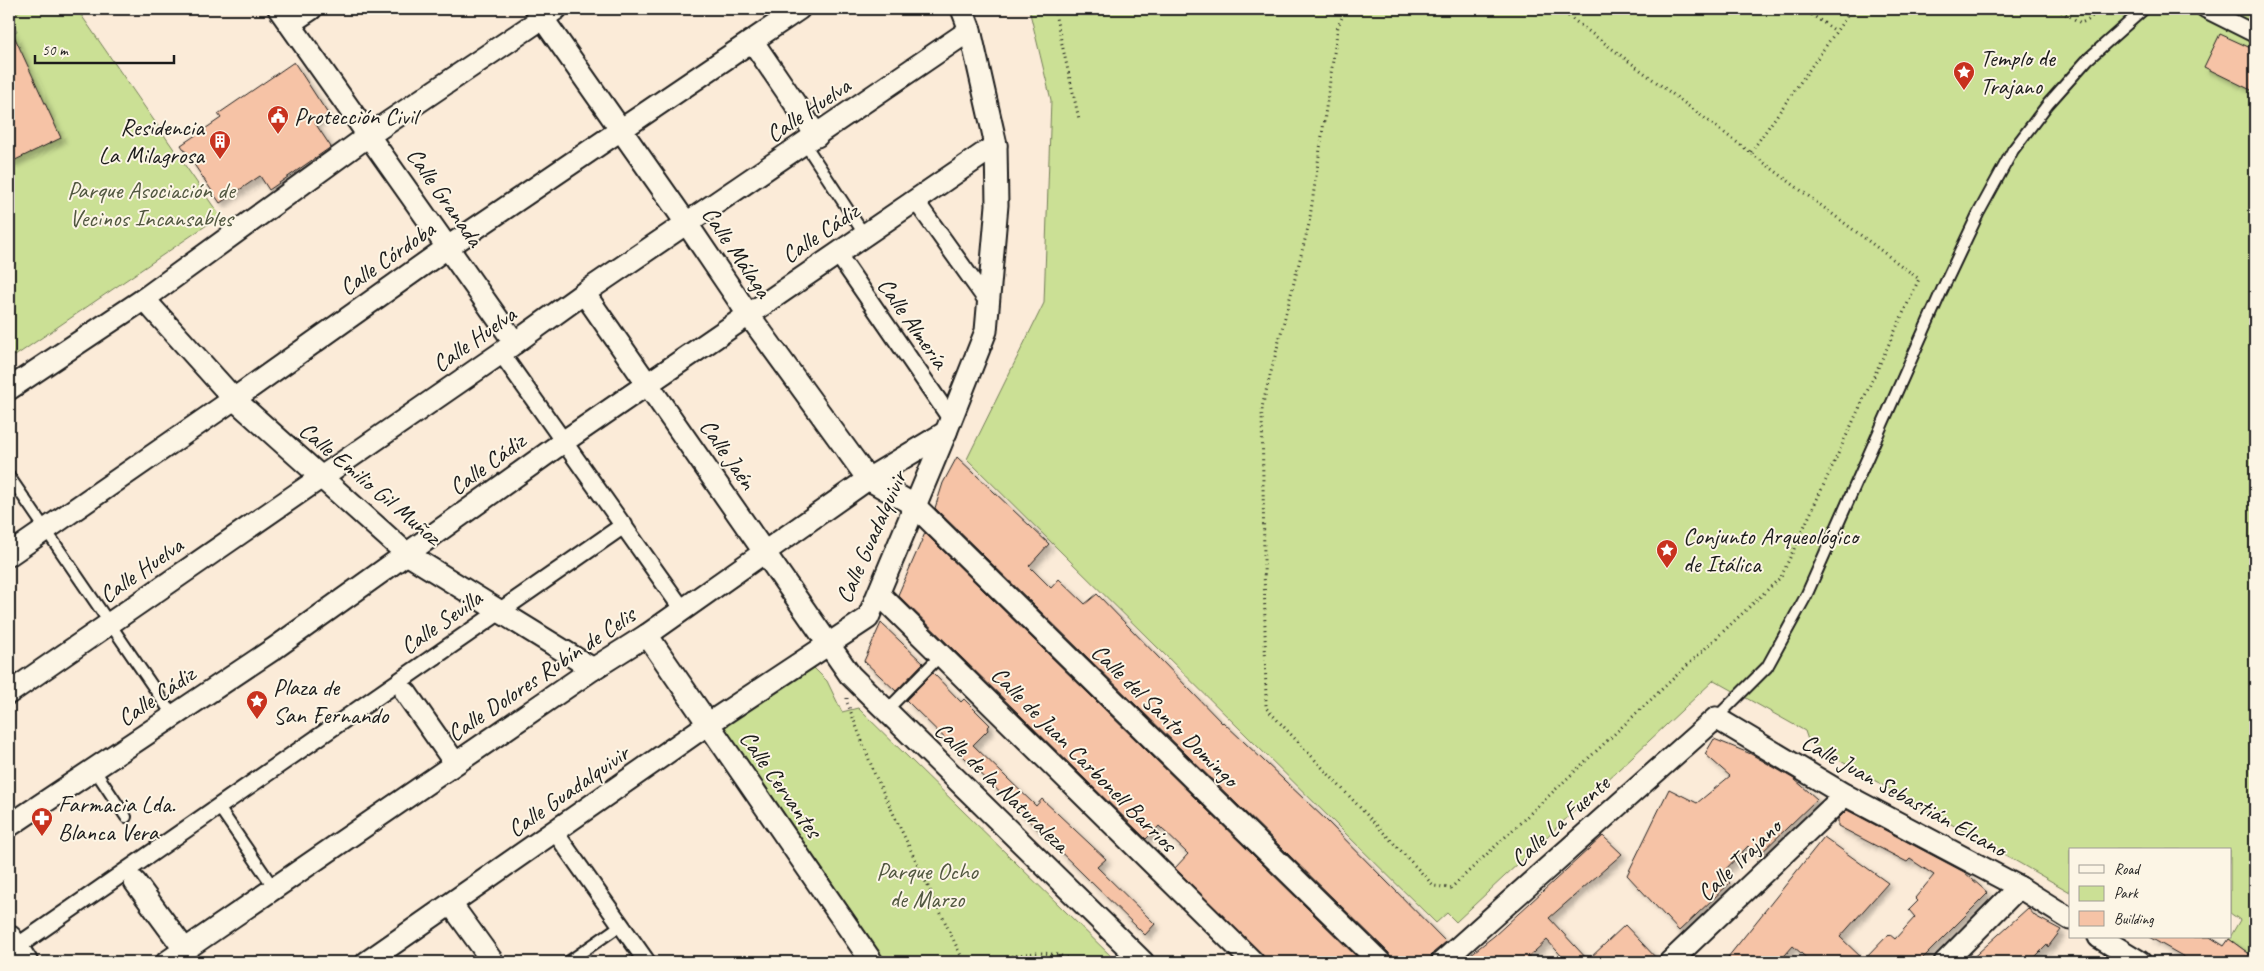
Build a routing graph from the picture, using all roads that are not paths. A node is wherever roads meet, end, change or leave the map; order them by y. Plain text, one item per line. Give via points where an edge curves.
1 (311, 9) edge
2 (799, 9) edge
3 (962, 9) edge
4 (2144, 9) edge
5 (2205, 9) edge
6 (545, 12) edge
7 (284, 16) edge
8 (970, 30) junction
9 (2255, 34) edge
10 (753, 42) junction
11 (622, 130) junction
12 (368, 136) junction
13 (811, 140) junction
14 (996, 145) junction
15 (915, 200) junction
16 (687, 224) junction
17 (864, 234) junction
18 (448, 247) junction
19 (837, 253) junction
20 (584, 293) junction
21 (144, 299) junction
22 (988, 302) junction
23 (748, 314) junction
24 (508, 348) junction
25 (647, 386) junction
26 (9, 389) edge
27 (234, 400) junction
28 (948, 426) junction
29 (564, 442) junction
30 (9, 476) edge
31 (320, 477) junction
32 (868, 479) junction
33 (914, 505) junction
34 (624, 525) junction
35 (46, 530) junction
36 (764, 552) junction
37 (407, 554) junction
38 (9, 555) edge
39 (879, 594) junction
40 (500, 610) junction
41 (683, 610) junction
42 (111, 623) junction
43 (647, 634) junction
44 (830, 645) junction
45 (941, 655) junction
46 (592, 669) junction
47 (9, 693) edge
48 (406, 693) dead end
49 (886, 711) junction
50 (173, 716) junction
51 (1714, 718) junction
52 (708, 724) junction
53 (455, 764) junction
54 (94, 769) junction
55 (1845, 795) junction
56 (218, 806) junction
57 (126, 817) dead end
58 (9, 826) edge
59 (555, 832) junction
60 (135, 882) dead end
61 (2019, 887) junction
62 (274, 888) junction
63 (451, 904) junction
64 (2069, 918) edge
65 (621, 925) junction
66 (2101, 938) edge
67 (16, 950) edge
68 (185, 950) junction
69 (167, 962) edge
70 (367, 962) edge
71 (493, 962) edge
72 (568, 962) edge
73 (647, 962) edge
74 (872, 962) edge
75 (1143, 962) edge
76 (1253, 962) edge
77 (1380, 962) edge
78 (1442, 962) edge
79 (1670, 962) edge
80 (1944, 962) edge
81 (2140, 962) edge

1 - 7 street
2 - 10 street, Calle Córdoba
3 - 8 street, Calle Guadalquivir
4 - 51 lane via 2088,59 2013,150 1942,290 1806,596 1767,666
5 - 9 street
6 - 11 street, Calle Málaga
6 - 12 street
7 - 12 street, Calle Granada
8 - 13 street, Calle Huelva
8 - 14 street, Calle Guadalquivir
10 - 11 street, Calle Córdoba
10 - 13 street
11 - 16 street, Calle Málaga
11 - 18 street, Calle Córdoba
12 - 18 street, Calle Granada
12 - 21 street
13 - 16 street, Calle Huelva
13 - 17 lane
14 - 15 street, Calle Cádiz
14 - 22 street, Calle Guadalquivir via 997,205
15 - 17 street, Calle Cádiz
15 - 22 street
16 - 20 street, Calle Huelva
16 - 23 street, Calle Málaga
17 - 19 street, Calle Cádiz
18 - 24 street, Calle Granada
18 - 27 street, Calle Córdoba
19 - 23 street, Calle Cádiz
19 - 28 street, Calle Almería
20 - 24 street, Calle Huelva
20 - 25 street, Calle Jaén
21 - 26 street
21 - 27 street, Calle Emilio Gil Muñoz
22 - 28 street, Calle Guadalquivir via 986,331
23 - 25 street, Calle Cádiz
23 - 32 street, Calle Málaga
24 - 29 street, Calle Granada
24 - 31 street, Calle Huelva
25 - 29 street, Calle Cádiz
25 - 36 street, Calle Jaén
27 - 31 street, Calle Emilio Gil Muñoz
27 - 35 street, Calle Córdoba
28 - 32 street, Calle Dolores Rubín de Celis
28 - 33 street, Calle Guadalquivir
29 - 34 street, Calle Granada
29 - 37 street, Calle Cádiz
30 - 35 lane
31 - 37 street, Calle Emilio Gil Muñoz
31 - 42 street, Calle Huelva
32 - 33 street, Calle Málaga
32 - 36 street, Calle Dolores Rubín de Celis
33 - 39 street, Calle Guadalquivir
33 - 77 street, Calle del Santo Domingo
34 - 40 street, Calle Sevilla
34 - 41 street, Calle Granada
35 - 38 street, Calle Córdoba
35 - 42 lane
36 - 41 street, Calle Dolores Rubín de Celis
36 - 44 street, Calle Jaén
37 - 40 street, Calle Emilio Gil Muñoz
37 - 50 street, Calle Cádiz
39 - 44 street, Calle Guadalquivir via 868,618
39 - 45 street, Calle de Juan Carbonell Barrios
40 - 46 street, Calle Emilio Gil Muñoz
40 - 56 street, Calle Sevilla
41 - 43 street, Calle Dolores Rubín de Celis
42 - 47 street, Calle Huelva
42 - 50 lane
43 - 46 street, Calle Dolores Rubín de Celis
43 - 52 street, Calle Cervantes
44 - 49 street, Calle de la Naturaleza via 850,675
44 - 52 street, Calle Guadalquivir
45 - 49 lane
45 - 76 street, Calle de Juan Carbonell Barrios
46 - 53 street, Calle Dolores Rubín de Celis
48 - 53 street
49 - 75 street, Calle de la Naturaleza
50 - 54 street, Calle Cádiz
51 - 55 street, Calle Juan Sebastián Elcano
51 - 78 street, Calle La Fuente
52 - 59 street, Calle Guadalquivir
52 - 74 street, Calle Cervantes
53 - 62 street, Calle Dolores Rubín de Celis
54 - 57 lane
54 - 58 street, Calle Cádiz
55 - 61 street, Calle Juan Sebastián Elcano
55 - 79 street, Calle Trajano
56 - 62 lane
56 - 67 street, Calle Sevilla
59 - 63 street, Calle Guadalquivir
59 - 65 street
60 - 68 street
61 - 64 street, Calle Juan Sebastián Elcano
61 - 80 street
62 - 68 street, Calle Dolores Rubín de Celis
63 - 70 street, Calle Guadalquivir
63 - 71 street
65 - 72 lane
65 - 73 street
66 - 81 street
68 - 69 street, Calle Dolores Rubín de Celis

